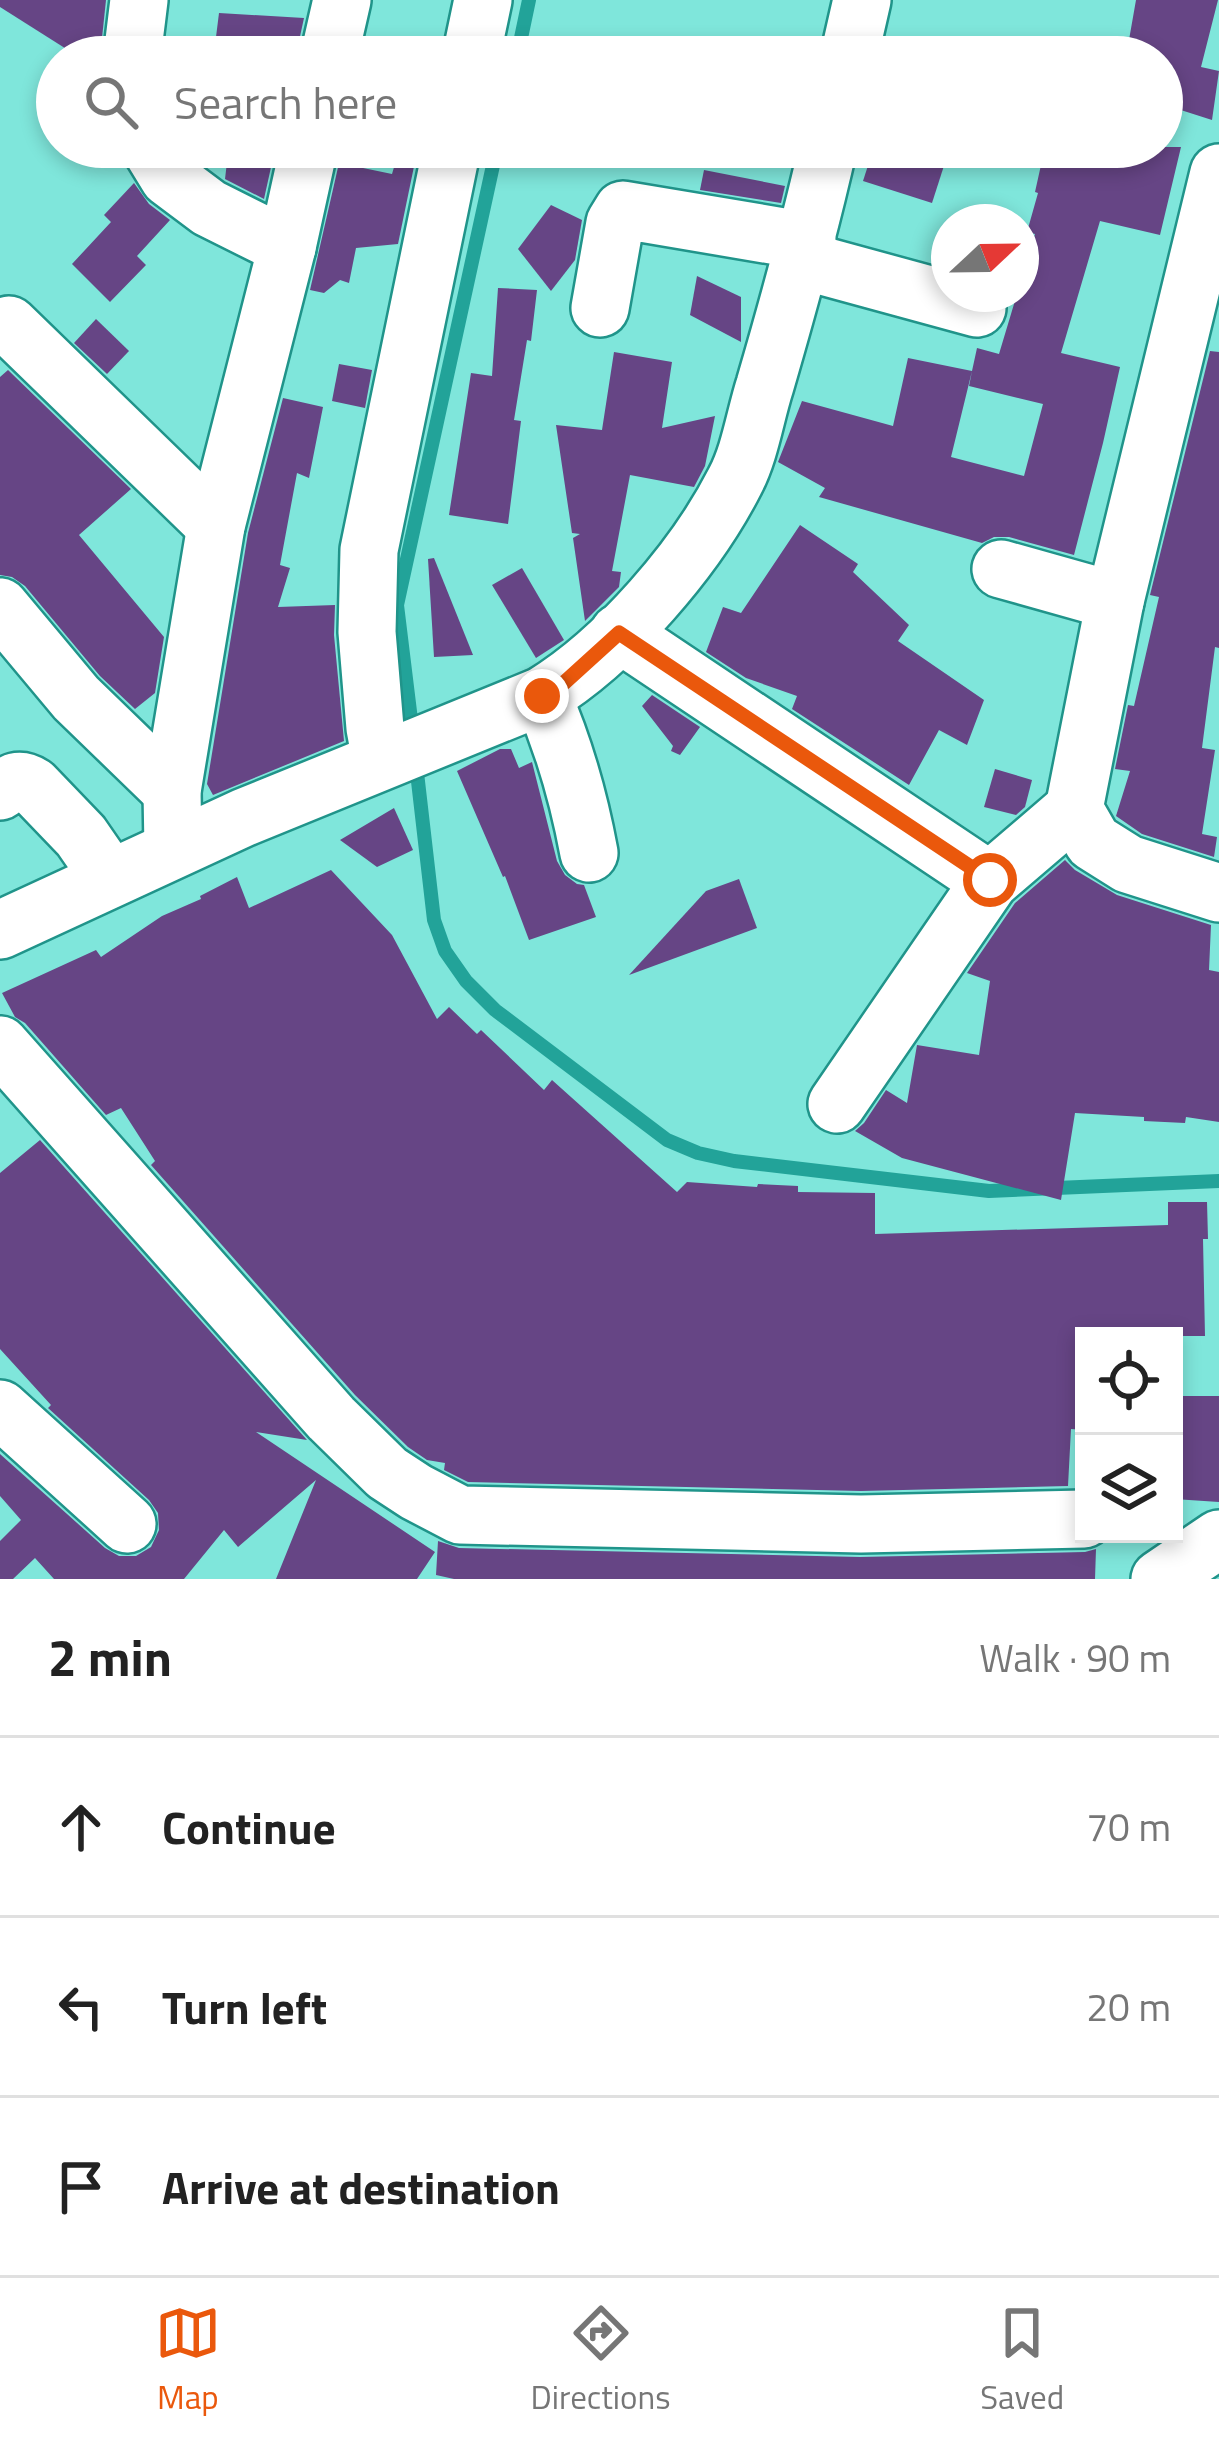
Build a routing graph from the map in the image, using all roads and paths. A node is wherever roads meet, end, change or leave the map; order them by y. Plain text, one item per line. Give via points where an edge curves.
1 (139, 0) edge
2 (342, 0) edge
3 (483, 0) edge
4 (862, 0) edge
5 (135, 36) edge
6 (334, 36) edge
7 (475, 36) edge
8 (854, 36) edge
9 (164, 168) edge
10 (304, 168) edge
11 (448, 168) edge
12 (823, 168) edge
13 (1219, 173) edge
14 (286, 247) junction
15 (804, 250) junction
16 (931, 293) edge
17 (600, 308) dead end
18 (8, 325) dead end
19 (216, 526) junction
20 (1001, 569) dead end
21 (1115, 602) junction
22 (0, 608) edge
23 (619, 633) junction
24 (542, 696) junction
25 (402, 752) junction
26 (0, 791) edge
27 (172, 791) junction
28 (1074, 809) junction
29 (173, 849) junction
30 (589, 853) dead end
31 (110, 878) junction
32 (990, 880) junction
33 (1219, 893) edge
34 (0, 930) edge
35 (0, 1045) edge
36 (837, 1104) dead end
37 (0, 1409) edge
38 (1183, 1516) edge
39 (1219, 1516) edge
40 (1075, 1519) edge
41 (127, 1524) dead end
42 (1219, 1539) edge
43 (1160, 1579) edge

1 - 5 street
2 - 6 street
3 - 7 street
4 - 8 street
9 - 14 street via 209,208
10 - 14 street
11 - 25 street via 368,550 375,728
12 - 15 street
13 - 21 street
14 - 19 street
15 - 16 street
15 - 17 street via 623,210
15 - 23 street via 737,479 679,570
18 - 19 street
19 - 27 street
20 - 21 street
21 - 28 street
22 - 27 street via 76,698
23 - 24 street
23 - 32 street
24 - 25 street
24 - 30 street
25 - 29 street
26 - 31 street via 14,781 33,786
27 - 29 street
28 - 32 street
28 - 33 street via 1093,842 1128,864
29 - 31 street
31 - 34 street
32 - 36 street
35 - 40 street via 332,1418 387,1473 460,1515 861,1524
37 - 41 street
38 - 39 street
42 - 43 street

